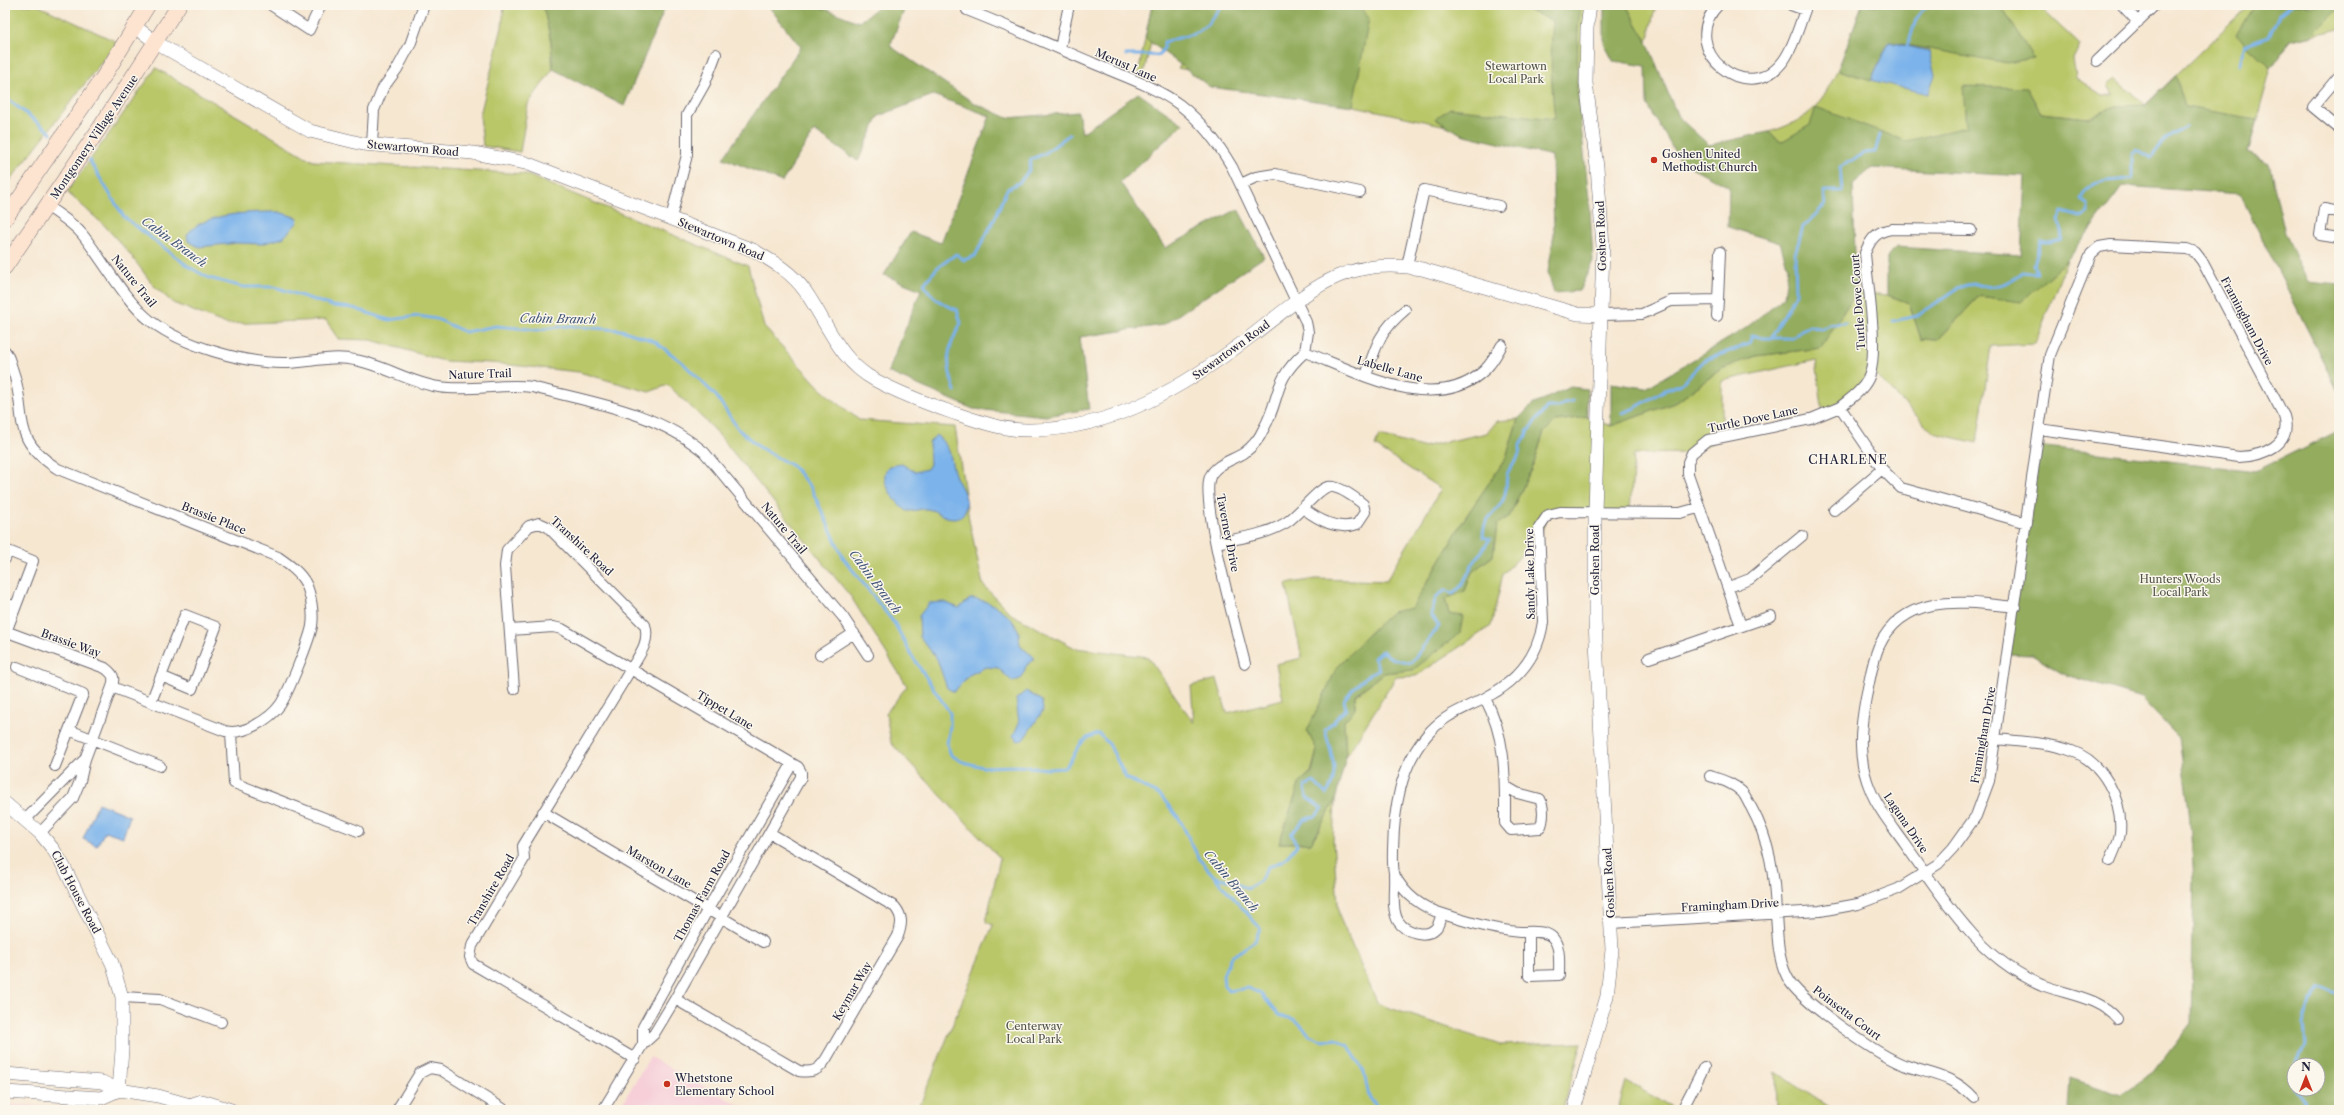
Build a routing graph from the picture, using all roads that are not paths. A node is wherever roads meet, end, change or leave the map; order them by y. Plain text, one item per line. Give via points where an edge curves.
1 (148, 5) edge
2 (179, 5) edge
3 (271, 5) edge
4 (321, 5) edge
5 (424, 5) edge
6 (1069, 5) edge
7 (1590, 5) edge
8 (1718, 5) edge
9 (1791, 5) edge
10 (2122, 5) edge
11 (2155, 5) edge
12 (1806, 7) edge
13 (967, 10) dead end
14 (2138, 22) junction
15 (134, 26) junction
16 (157, 42) junction
17 (1060, 48) junction
18 (716, 54) dead end
19 (2097, 62) dead end
20 (2339, 76) edge
21 (2339, 122) edge
22 (372, 145) junction
23 (1240, 184) junction
24 (1360, 192) dead end
25 (47, 206) junction
26 (1499, 206) dead end
27 (2339, 212) edge
28 (671, 218) junction
29 (5, 219) edge
30 (1971, 230) dead end
31 (2339, 238) edge
32 (1720, 252) dead end
33 (1407, 266) junction
34 (5, 267) edge
35 (1718, 300) junction
36 (1295, 302) junction
37 (1405, 310) dead end
38 (1602, 315) junction
39 (1717, 316) dead end
40 (1502, 345) dead end
41 (5, 351) edge
42 (1305, 352) junction
43 (1366, 376) junction
44 (1840, 407) junction
45 (2040, 429) junction
46 (1882, 469) junction
47 (1698, 508) junction
48 (1304, 509) junction
49 (1834, 510) dead end
50 (1595, 512) junction
51 (2027, 523) junction
52 (1802, 536) dead end
53 (1216, 543) junction
54 (5, 559) edge
55 (1729, 588) junction
56 (5, 603) edge
57 (15, 607) junction
58 (2015, 607) junction
59 (1772, 616) dead end
60 (1741, 626) junction
61 (511, 630) junction
62 (5, 631) edge
63 (854, 633) junction
64 (820, 655) dead end
65 (868, 655) dead end
66 (1649, 658) dead end
67 (1245, 664) dead end
68 (17, 667) dead end
69 (631, 669) junction
70 (161, 676) junction
71 (112, 687) junction
72 (514, 689) dead end
73 (1485, 698) junction
74 (151, 702) junction
75 (69, 730) junction
76 (231, 733) junction
77 (93, 738) junction
78 (1996, 739) junction
79 (85, 759) junction
80 (792, 764) junction
81 (55, 766) dead end
82 (160, 766) dead end
83 (1710, 776) dead end
84 (801, 777) joint
85 (1505, 786) junction
86 (5, 803) edge
87 (543, 812) junction
88 (25, 820) junction
89 (358, 831) dead end
90 (40, 833) junction
91 (770, 833) junction
92 (2110, 861) dead end
93 (1925, 872) junction
94 (1394, 874) junction
95 (708, 909) junction
96 (1442, 914) junction
97 (1776, 914) junction
98 (722, 918) junction
99 (1611, 923) junction
100 (1529, 932) junction
101 (763, 942) dead end
102 (122, 998) junction
103 (675, 999) junction
104 (2118, 1019) dead end
105 (221, 1022) dead end
106 (643, 1044) junction
107 (635, 1059) junction
108 (1704, 1067) dead end
109 (5, 1074) edge
110 (118, 1090) junction
111 (5, 1092) edge
112 (1974, 1098) dead end
113 (192, 1108) edge
114 (231, 1110) edge
115 (396, 1110) edge
116 (505, 1110) edge
117 (603, 1110) edge
118 (1574, 1110) edge
119 (1682, 1110) edge

1 - 15 main road
2 - 16 main road, Montgomery Village Avenue
3 - 4 street via 309,30
5 - 22 street via 410,45 383,88 374,110
6 - 17 street
7 - 38 street, Goshen Road via 1586,83 1602,230
8 - 12 street via 1709,19 1705,38 1707,46 1714,62 1726,73 1741,78 1759,78 1769,74 1783,62
9 - 12 street
10 - 14 street
11 - 14 street
13 - 17 street, Merust Lane
14 - 19 street
15 - 16 street, Stewartown Road
15 - 29 main road via 104,76
16 - 22 street, Stewartown Road via 310,131 344,141
16 - 25 main road, Montgomery Village Avenue
17 - 23 street, Merust Lane via 1179,104 1206,128 1221,147
18 - 28 street via 705,83 687,115 687,155
20 - 21 street via 2313,107 2336,126
22 - 28 street, Stewartown Road via 473,153 526,163
23 - 24 street via 1256,177 1275,174
23 - 36 street, Merust Lane
25 - 34 main road, Montgomery Village Avenue
25 - 63 street, Nature Trail via 81,233 137,307 152,322 186,341 247,360 283,363 355,360 436,387 532,387 642,416 685,436 704,452 844,617
26 - 33 street via 1424,190
27 - 31 street via 2324,209 2320,235
28 - 36 street, Stewartown Road via 753,250 781,266 805,290 827,331 856,366 873,379 928,404 993,426 1026,430 1072,428 1135,409 1221,359
30 - 44 street, Turtle Dove Court via 1881,230 1870,240 1865,253 1874,360 1868,379 1852,398
32 - 35 street
33 - 36 street, Stewartown Road via 1370,266 1343,273 1320,284
33 - 38 street, Stewartown Road via 1578,314
35 - 38 street via 1671,301 1642,314
35 - 39 street
36 - 42 street via 1306,322 1308,338
37 - 43 street via 1391,322 1378,339
38 - 50 street, Goshen Road
40 - 43 street, Labelle Lane via 1480,375 1444,391 1414,390
41 - 76 street, Brassie Place via 16,378 23,433 46,462 278,557 294,568 306,584 312,606 312,626 280,705 252,727
42 - 43 street, Labelle Lane
42 - 53 street, Taverney Drive via 1290,365 1283,376 1264,430 1256,441 1245,452 1219,466 1210,478 1208,502
44 - 46 street
44 - 47 street, Turtle Dove Lane via 1811,419 1708,440 1699,446 1688,462 1688,474
45 - 45 street, Framingham Drive via 2239,457 2253,456 2281,442 2286,436 2287,425 2206,268 2195,252 2187,249 2111,245 2099,247 2091,254 2050,355
45 - 51 street, Framingham Drive
46 - 49 street
46 - 51 street via 1893,482 1910,492
47 - 50 street, Sandy Lake Drive via 1680,513
47 - 55 street, Turtle Dove Lane
48 - 48 street via 1321,490 1333,486 1363,504 1365,512 1357,524 1338,526
48 - 53 street via 1286,523 1248,536
50 - 73 street, Sandy Lake Drive via 1560,512 1548,514 1542,520 1539,528 1543,622 1541,636 1523,670 1505,686
50 - 99 street, Goshen Road via 1598,690
51 - 58 street, Framingham Drive
52 - 55 street via 1750,579
53 - 67 street, Taverney Drive
54 - 57 street, Brassie Way via 8,551 33,561
55 - 60 street, Turtle Dove Lane
56 - 57 street
57 - 62 street, Brassie Way
58 - 78 street, Framingham Drive
58 - 93 street, Laguna Drive via 1956,601 1929,605 1902,618 1888,630 1873,663 1860,727 1864,771 1880,808
59 - 60 street
60 - 66 street
61 - 69 street via 553,627 562,629
61 - 69 street, Transhire Road via 505,566 507,550 528,526 539,523 548,528 645,625 648,634 645,645
61 - 72 street, Transhire Road
62 - 71 street, Brassie Way via 105,668 112,673
63 - 64 street
63 - 65 street, Nature Trail
68 - 75 street via 83,694
69 - 80 street, Tippet Lane
69 - 87 street, Transhire Road
70 - 70 street via 184,615 216,627 192,689
70 - 74 street
71 - 74 street
71 - 77 street
73 - 85 street via 1496,718 1502,740
73 - 94 street, Sandy Lake Drive via 1457,710 1442,720 1426,736 1415,753 1402,781 1398,801 1394,829
74 - 76 street
75 - 77 street
75 - 81 street
76 - 89 street via 234,783
77 - 79 street
77 - 82 street
78 - 92 street via 2051,745 2073,752 2100,770 2112,789 2119,813 2120,834
78 - 93 street, Framingham Drive via 1989,781 1976,816 1953,848 1938,864
79 - 88 street
79 - 90 street via 73,798
80 - 84 street, Tippet Lane via 801,772
80 - 95 street, Thomas Farm Road
83 - 97 street, Poinsetta Court via 1727,781 1742,792 1758,818 1773,862
84 - 91 street, Thomas Farm Road
85 - 85 street via 1507,828 1540,828 1540,799 1517,793
86 - 88 street, Club House Road
87 - 95 street, Marston Lane
87 - 107 street, Transhire Road via 523,846 524,859 472,946 470,957 473,964
88 - 90 street, Club House Road
90 - 102 street, Club House Road via 64,867 85,908 112,963
91 - 98 street, Thomas Farm Road
91 - 103 street, Keymar Way via 895,907 901,915 901,924 894,943 826,1059 820,1068 811,1073 799,1071
93 - 97 street, Framingham Drive via 1898,889 1858,904 1820,911
93 - 104 street, Laguna Drive via 1967,929 1998,958 2041,984 2099,1003
94 - 96 street via 1415,901
94 - 96 street, Sandy Lake Drive via 1395,911 1399,921 1408,930 1429,933 1437,928
95 - 98 street, Marston Lane
95 - 106 street, Thomas Farm Road via 643,1027
96 - 100 street via 1484,926
97 - 99 street, Framingham Drive
97 - 112 street, Poinsetta Court via 1777,946 1781,962 1790,982 1809,1002 1880,1053 1904,1065 1950,1079
98 - 101 street, Marston Lane
98 - 103 street, Thomas Farm Road
99 - 118 street, Goshen Road via 1610,978
100 - 100 street via 1544,932 1552,936 1557,944 1559,974 1529,976
102 - 105 street via 160,999
102 - 110 street, Club House Road via 122,1050
103 - 106 street, Thomas Farm Road via 654,1034
106 - 107 street, Thomas Farm Road
107 - 117 street, Thomas Farm Road
108 - 119 street
109 - 110 street via 102,1082
110 - 111 street via 101,1098
110 - 113 street via 158,1096
113 - 114 street via 202,1101
115 - 116 street via 420,1073 430,1068 441,1070

